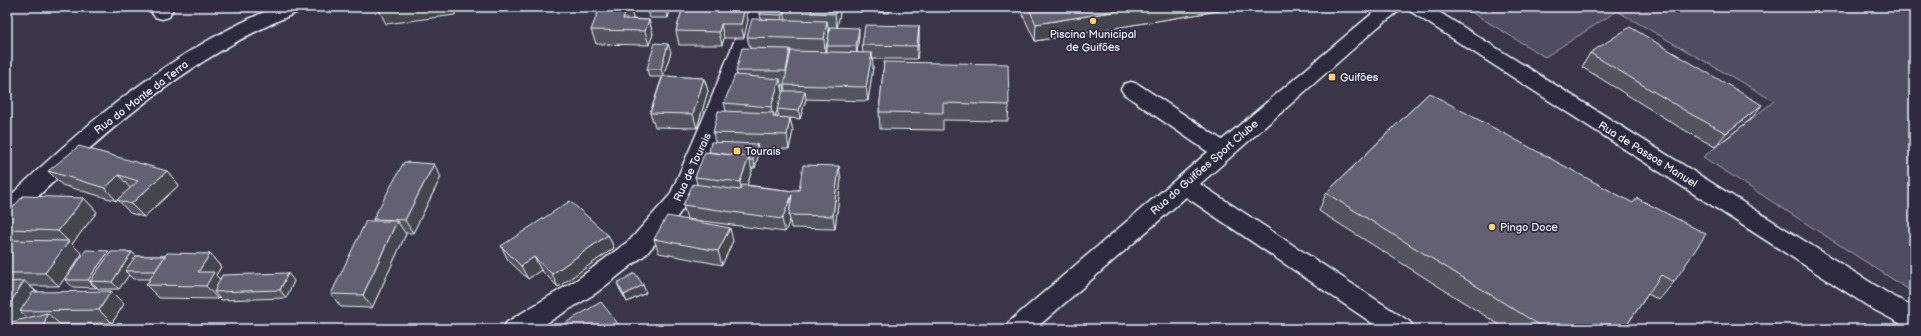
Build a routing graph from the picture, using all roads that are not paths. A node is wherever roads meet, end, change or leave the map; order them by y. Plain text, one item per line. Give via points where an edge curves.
1 (293, 7) edge
2 (757, 7) edge
3 (1392, 7) edge
4 (1417, 7) edge
5 (1131, 89) dead end
6 (1224, 151) junction
7 (1184, 184) junction
8 (7, 213) edge
9 (1880, 302) junction
10 (1914, 319) edge
11 (516, 329) edge
12 (1018, 329) edge
13 (1401, 329) edge
14 (1902, 329) edge

1 - 8 street, Rua do Monte da Terra via 227,38 154,85 97,131
2 - 11 street, Rua de Tourais via 714,119 679,199 638,247 588,286
3 - 6 street, Rua do Guifões Sport Clube
4 - 9 street, Rua de Passos Manuel
5 - 6 street
6 - 7 street, Rua do Guifões Sport Clube
7 - 12 street, Rua do Guifões Sport Clube
7 - 13 street
9 - 10 street, Rua de Passos Manuel
9 - 14 street, Rua de Passos Manuel

